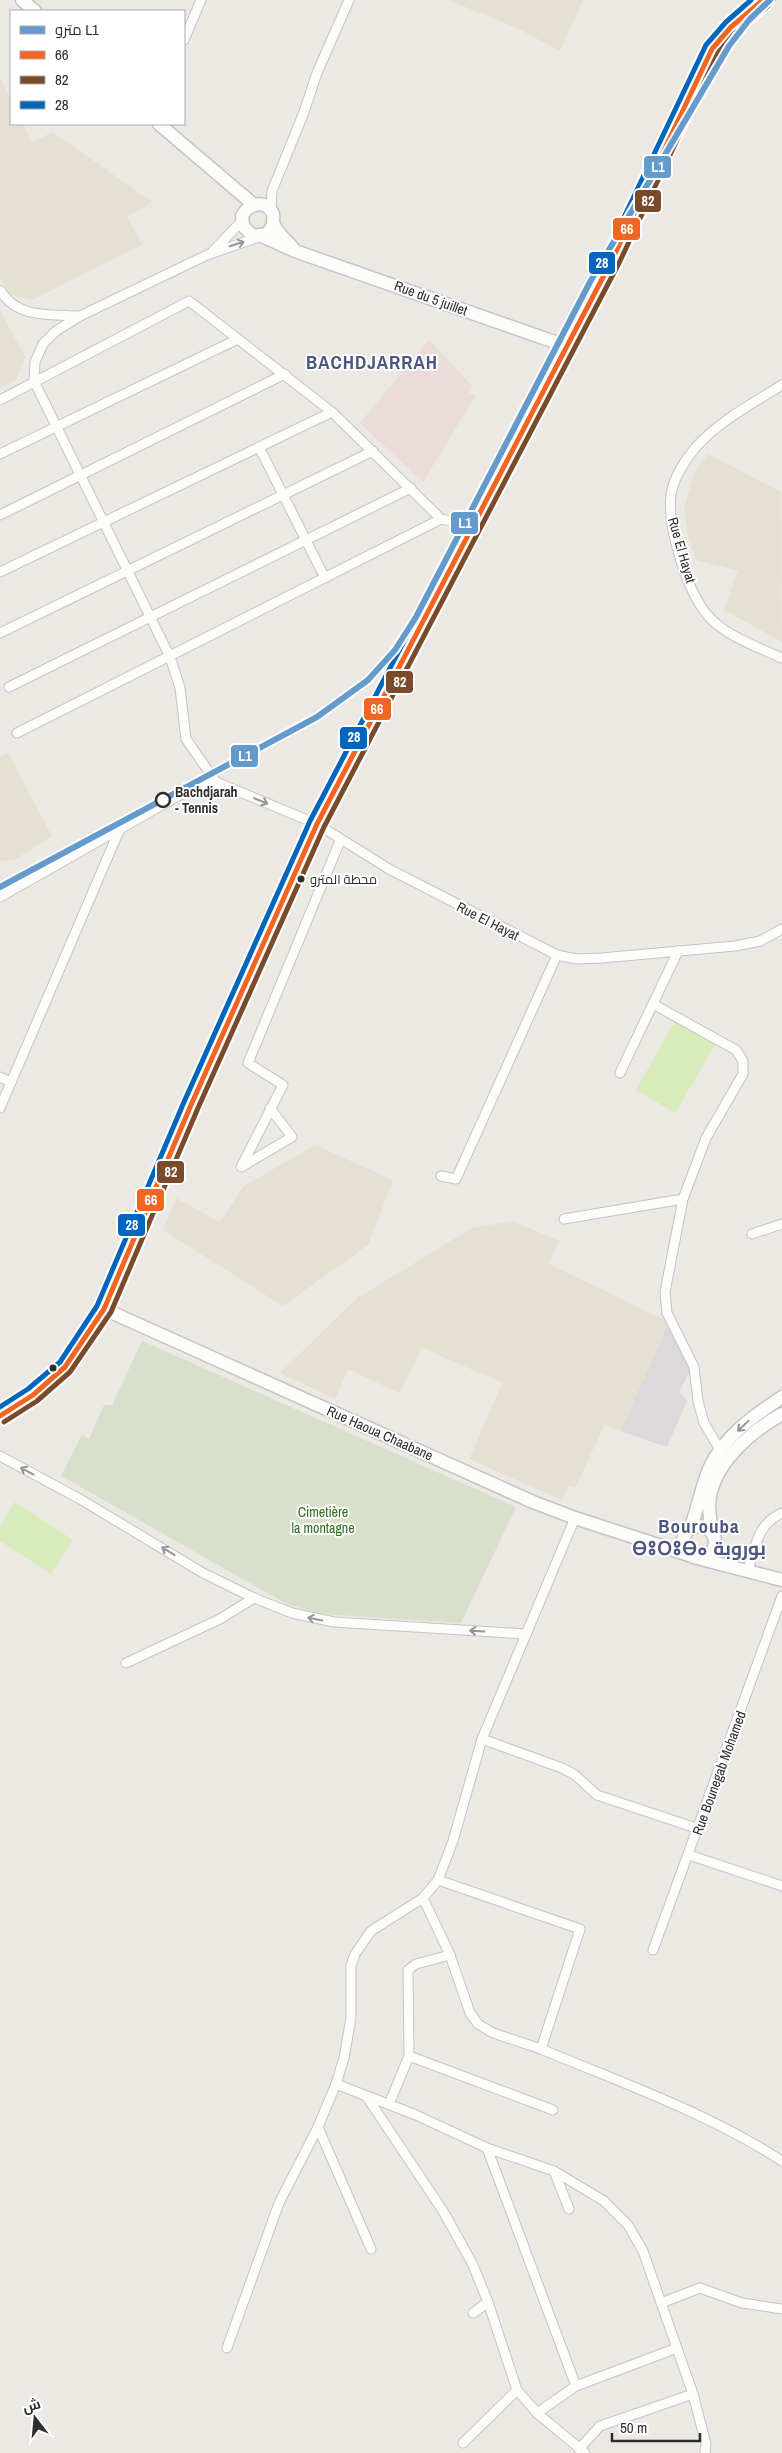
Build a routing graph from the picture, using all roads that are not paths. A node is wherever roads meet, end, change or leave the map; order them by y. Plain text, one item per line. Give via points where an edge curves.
1 (22, 0) edge
2 (201, 0) edge
3 (349, 0) edge
4 (763, 0) edge
5 (34, 10) edge
6 (185, 38) edge
7 (160, 125) edge
8 (272, 191) junction
9 (249, 210) junction
10 (270, 210) junction
11 (273, 225) junction
12 (262, 236) junction
13 (295, 251) junction
14 (211, 252) junction
15 (0, 290) edge
16 (80, 316) junction
17 (238, 339) junction
18 (566, 346) junction
19 (285, 374) junction
20 (34, 381) junction
21 (782, 386) edge
22 (0, 400) edge
23 (332, 412) junction
24 (56, 427) junction
25 (259, 447) junction
26 (374, 451) junction
27 (0, 454) edge
28 (80, 475) junction
29 (411, 488) junction
30 (283, 495) junction
31 (0, 515) edge
32 (441, 519) junction
33 (103, 522) junction
34 (474, 526) junction
35 (306, 540) junction
36 (128, 570) junction
37 (0, 572) edge
38 (325, 578) junction
39 (151, 618) junction
40 (0, 633) edge
41 (170, 657) junction
42 (782, 658) edge
43 (9, 687) dead end
44 (17, 733) dead end
45 (216, 782) junction
46 (317, 824) junction
47 (118, 831) junction
48 (340, 841) junction
49 (0, 897) edge
50 (782, 929) edge
51 (678, 951) junction
52 (557, 955) junction
53 (653, 1004) junction
54 (620, 1073) dead end
55 (0, 1077) edge
56 (11, 1082) junction
57 (0, 1108) edge
58 (270, 1108) junction
59 (441, 1176) dead end
60 (683, 1199) junction
61 (564, 1219) dead end
62 (782, 1224) edge
63 (752, 1234) dead end
64 (104, 1309) junction
65 (782, 1398) edge
66 (782, 1414) edge
67 (0, 1416) edge
68 (720, 1450) junction
69 (0, 1456) edge
70 (782, 1513) edge
71 (574, 1518) junction
72 (687, 1533) junction
73 (713, 1535) junction
74 (660, 1546) junction
75 (689, 1555) junction
76 (701, 1558) junction
77 (733, 1566) junction
78 (748, 1570) junction
79 (782, 1580) edge
80 (782, 1596) edge
81 (254, 1598) junction
82 (526, 1634) junction
83 (126, 1663) dead end
84 (482, 1739) junction
85 (699, 1829) junction
86 (689, 1855) junction
87 (438, 1880) junction
88 (782, 1886) edge
89 (423, 1898) junction
90 (653, 1950) dead end
91 (450, 1955) junction
92 (541, 2048) junction
93 (409, 2056) junction
94 (336, 2084) junction
95 (367, 2097) junction
96 (389, 2104) junction
97 (553, 2110) dead end
98 (318, 2127) junction
99 (487, 2148) junction
100 (782, 2161) edge
101 (554, 2170) junction
102 (569, 2209) dead end
103 (371, 2249) dead end
104 (488, 2302) junction
105 (661, 2303) junction
106 (782, 2309) edge
107 (473, 2313) dead end
108 (227, 2348) dead end
109 (677, 2348) junction
110 (576, 2386) junction
111 (517, 2390) junction
112 (693, 2394) junction
113 (537, 2413) junction
114 (463, 2443) dead end
115 (582, 2451) edge
116 (705, 2453) edge

1 - 5 street
2 - 6 street
3 - 8 street
4 - 18 street via 712,48 612,260
7 - 9 street via 236,192
8 - 9 street
8 - 10 street
9 - 10 street via 266,206
9 - 12 street via 246,231
9 - 14 street
10 - 11 street
11 - 12 street
11 - 13 street
12 - 13 street, Rue du 5 juillet
14 -> 12 street
13 - 18 street, Rue du 5 juillet
14 - 16 street
15 - 16 street via 12,306 24,312
16 - 20 street via 56,331 43,344 35,362
17 - 19 street
17 - 20 street via 189,301
17 - 24 street
18 - 34 street
19 - 23 street
19 - 28 street
20 - 22 street
20 - 24 street
21 - 42 street, Rue El Hayat via 737,413 695,448 681,468 671,494 671,514 681,556 700,605 726,632
23 - 25 street
23 - 26 street
24 - 27 street
24 - 28 street
25 - 30 street
25 - 33 street
26 - 29 street
26 - 30 street
28 - 31 street
28 - 33 street
29 - 32 street
29 - 35 street
30 - 35 street
30 - 36 street
32 - 34 street
32 - 38 street
33 - 36 street
33 - 37 street
34 - 46 street
35 - 38 street
35 - 39 street
36 - 39 street
36 - 40 street
38 - 41 street
39 - 41 street
39 - 43 street
41 - 44 street
41 - 45 street via 180,688 186,740
45 -> 46 street, Rue El Hayat
45 - 47 street via 195,787
46 - 48 street, Rue El Hayat
46 - 64 street
47 - 49 street
47 - 56 street
48 - 52 street, Rue El Hayat via 443,898
48 - 58 street via 248,1063 283,1085
50 - 51 street, Rue El Hayat via 760,941
51 - 52 street, Rue El Hayat via 576,959
51 - 53 street
52 - 59 street via 456,1179
53 - 54 street
53 - 60 street via 736,1050 743,1061 742,1074 706,1138
55 - 56 street
56 - 57 street
58 - 58 street via 245,1158 241,1167 292,1137
60 - 61 street
60 - 68 street via 664,1292 665,1307 692,1362 704,1423
62 - 63 street
64 - 67 street via 64,1367 33,1395
64 - 71 street, Rue Haoua Chaabane
65 -> 68 street via 745,1424
66 - 73 street via 734,1452 720,1473 710,1499
68 - 72 street via 710,1466
81 -> 69 street via 204,1573 80,1499
70 - 78 street via 770,1518 761,1530
71 - 74 street, Rue Haoua Chaabane
71 - 82 street
72 - 73 street via 701,1526
72 - 74 street
72 - 75 street via 684,1548
73 - 76 street via 713,1551
73 - 77 street
74 - 75 street, Rue Haoua Chaabane
75 - 76 street
76 - 77 street
77 - 78 street
78 - 79 street
80 - 85 street, Rue Bounegab Mohamed
82 -> 81 street via 311,1619
81 - 83 street via 220,1619
82 - 84 street
84 - 85 street via 562,1768 597,1795
84 - 87 street via 453,1841
85 - 86 street, Rue Bounegab Mohamed
86 - 88 street
86 - 90 street, Rue Bounegab Mohamed
87 - 89 street
87 - 92 street via 580,1929
89 - 91 street
89 - 94 street via 380,1924 363,1940 355,1954 351,1966 351,2018
91 - 92 street via 470,2013 478,2024 493,2033
91 - 93 street via 416,1964 408,1970
92 - 100 street via 688,2111
93 - 96 street
93 - 97 street
94 - 95 street
94 - 98 street
95 - 96 street
95 - 104 street via 443,2211 472,2263
96 - 99 street
98 - 103 street
98 - 108 street via 279,2203
99 - 101 street
99 - 110 street
101 - 102 street
101 - 105 street via 604,2201 628,2224 643,2251
104 - 107 street
104 - 111 street
105 - 106 street via 700,2288 742,2303
105 - 109 street
109 - 110 street
109 - 112 street
110 - 113 street
111 - 113 street
111 - 114 street
112 - 115 street via 600,2426
112 - 116 street via 706,2444
113 - 115 street

